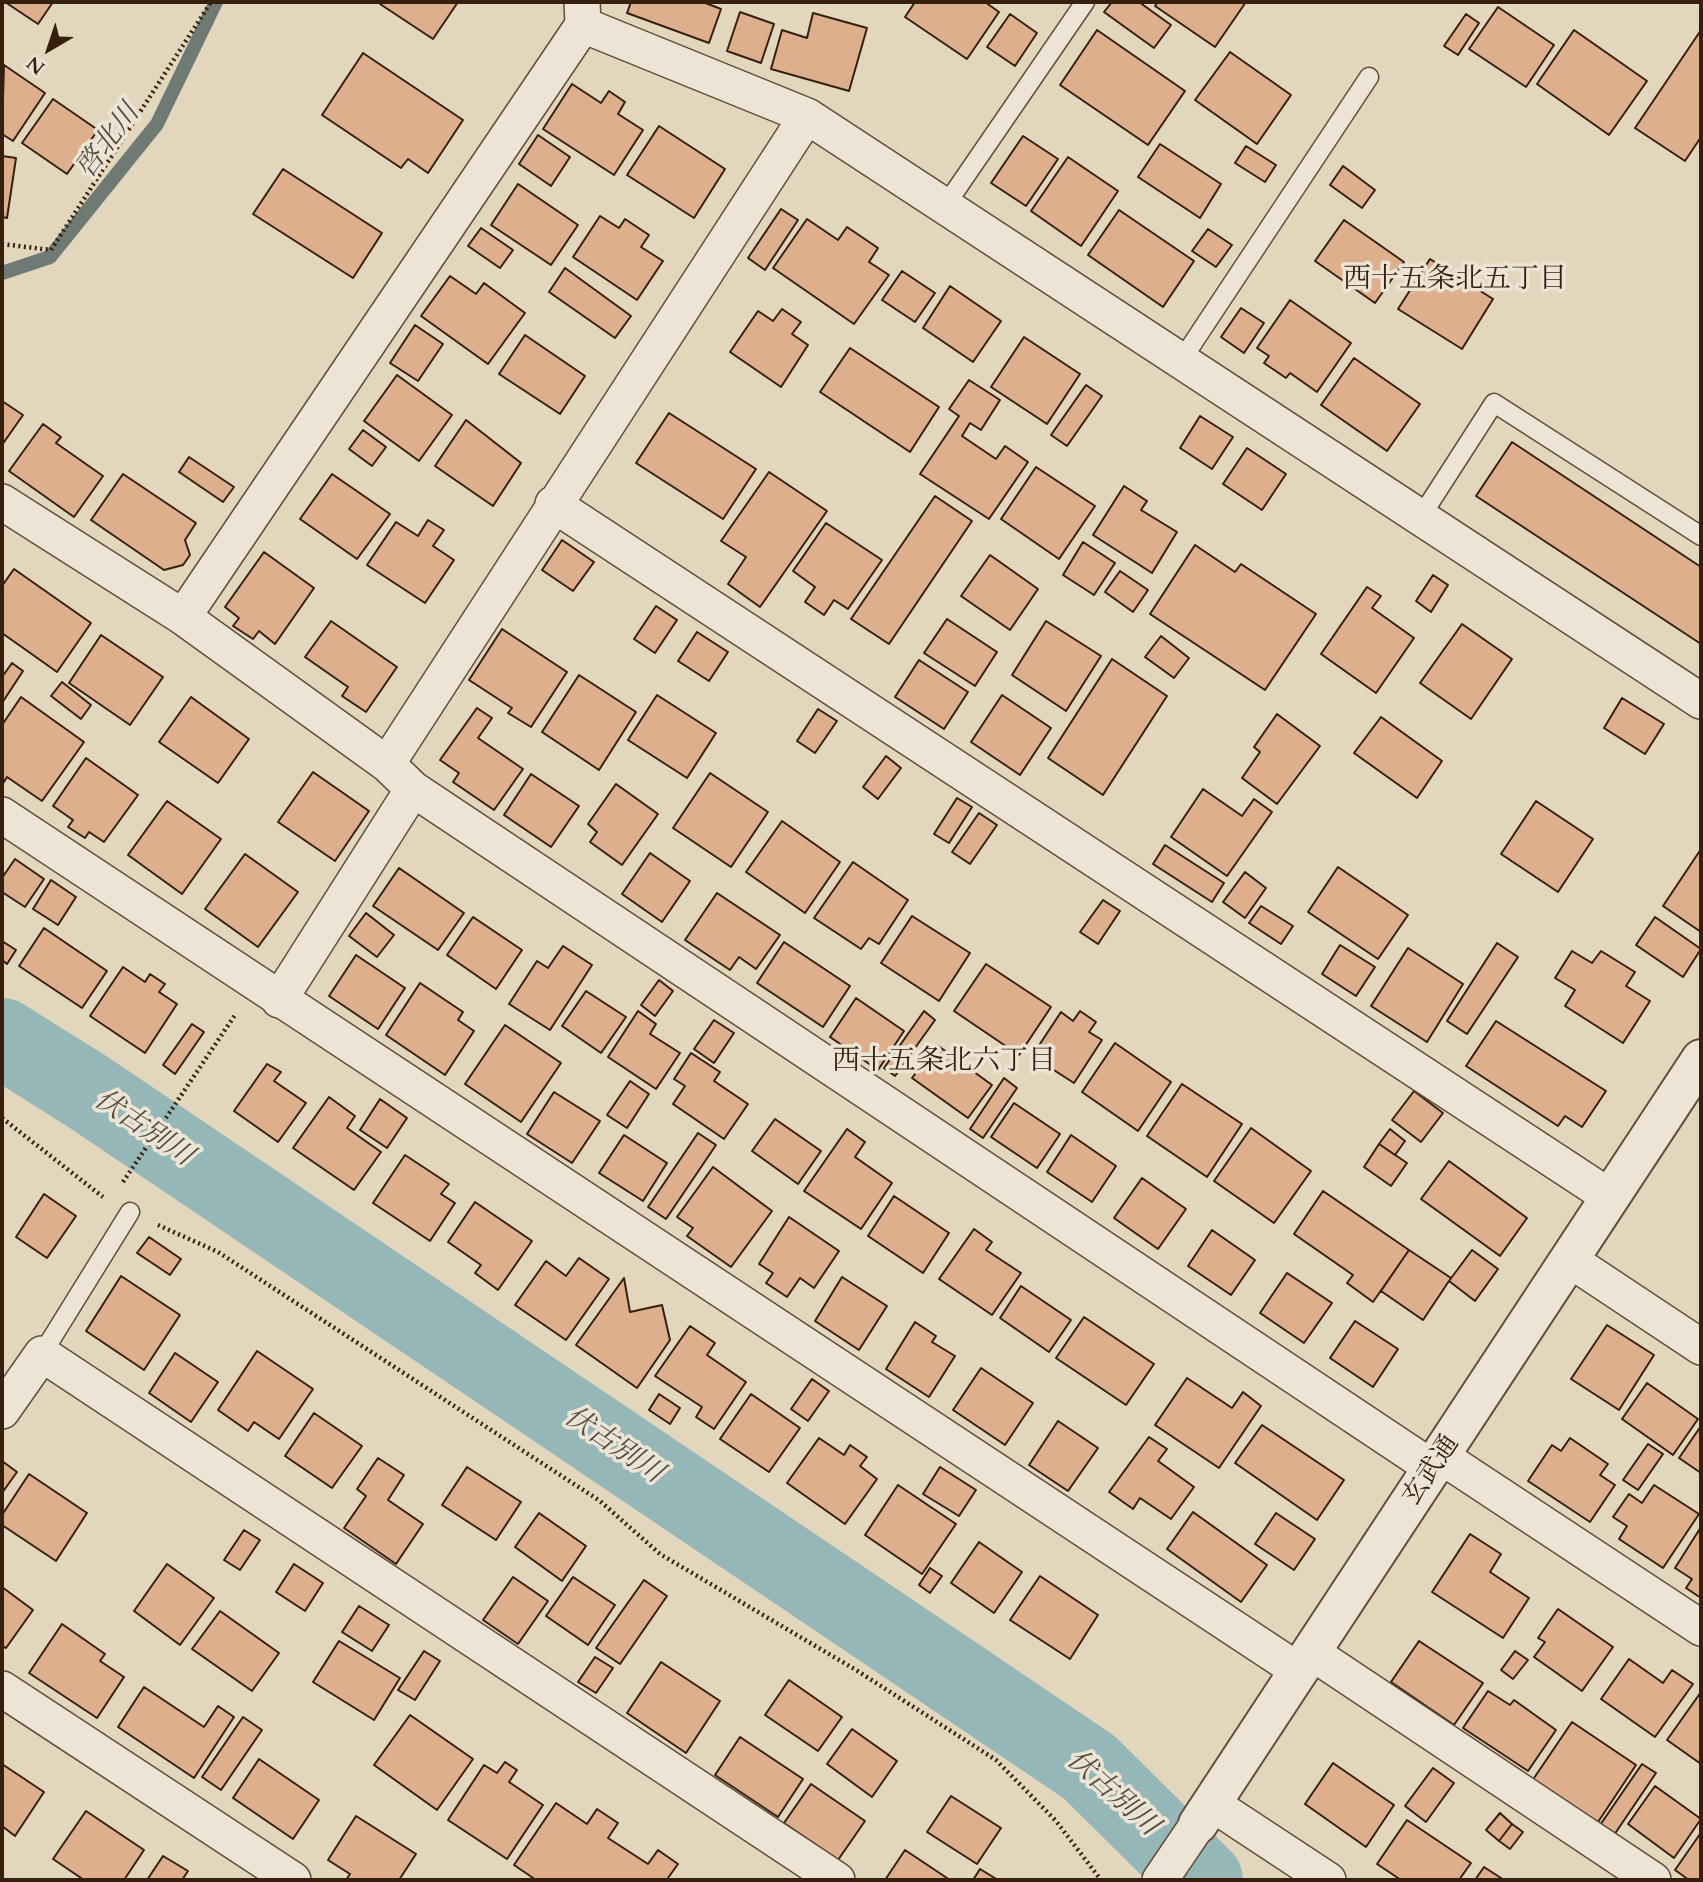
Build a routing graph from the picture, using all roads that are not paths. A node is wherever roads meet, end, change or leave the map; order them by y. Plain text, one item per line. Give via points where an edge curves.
1 (1086, 2) edge
2 (583, 13) edge
3 (1369, 77) dead end
4 (807, 116) junction
5 (945, 206) junction
6 (1181, 361) junction
7 (2, 502) edge
8 (554, 504) junction
9 (1420, 517) junction
10 (1701, 536) edge
11 (183, 617) junction
12 (1701, 699) edge
13 (387, 764) junction
14 (413, 789) junction
15 (2, 815) edge
16 (267, 992) junction
17 (1701, 1059) edge
18 (1610, 1197) junction
19 (130, 1212) road end
20 (1570, 1259) junction
21 (1701, 1347) edge
22 (42, 1354) junction
23 (2, 1411) edge
24 (1438, 1463) junction
25 (1701, 1628) edge
26 (1305, 1661) junction
27 (2, 1689) edge
28 (1204, 1814) junction
29 (293, 1880) edge
30 (837, 1880) edge
31 (1160, 1880) edge
32 (1328, 1880) edge
33 (1653, 1880) edge

1 - 5 lane
2 - 4 street
2 - 11 street
3 - 6 lane
4 - 5 street
4 - 8 street
5 - 6 street
6 - 9 street
7 - 11 street
8 - 13 street
8 - 18 street
9 - 10 lane via 1493,403
9 - 12 street
11 - 13 street
13 - 14 street
14 - 16 street
14 - 24 street
15 - 16 street
16 - 26 street
17 - 18 street, 玄武通
18 - 20 street, 玄武通
19 - 22 lane
20 - 21 street
20 - 24 street, 玄武通
22 - 23 street
22 - 30 street
24 - 25 street
24 - 26 street, 玄武通
26 - 28 street, 玄武通
26 - 33 street
27 - 29 street
28 - 31 street, 玄武通
28 - 32 street

